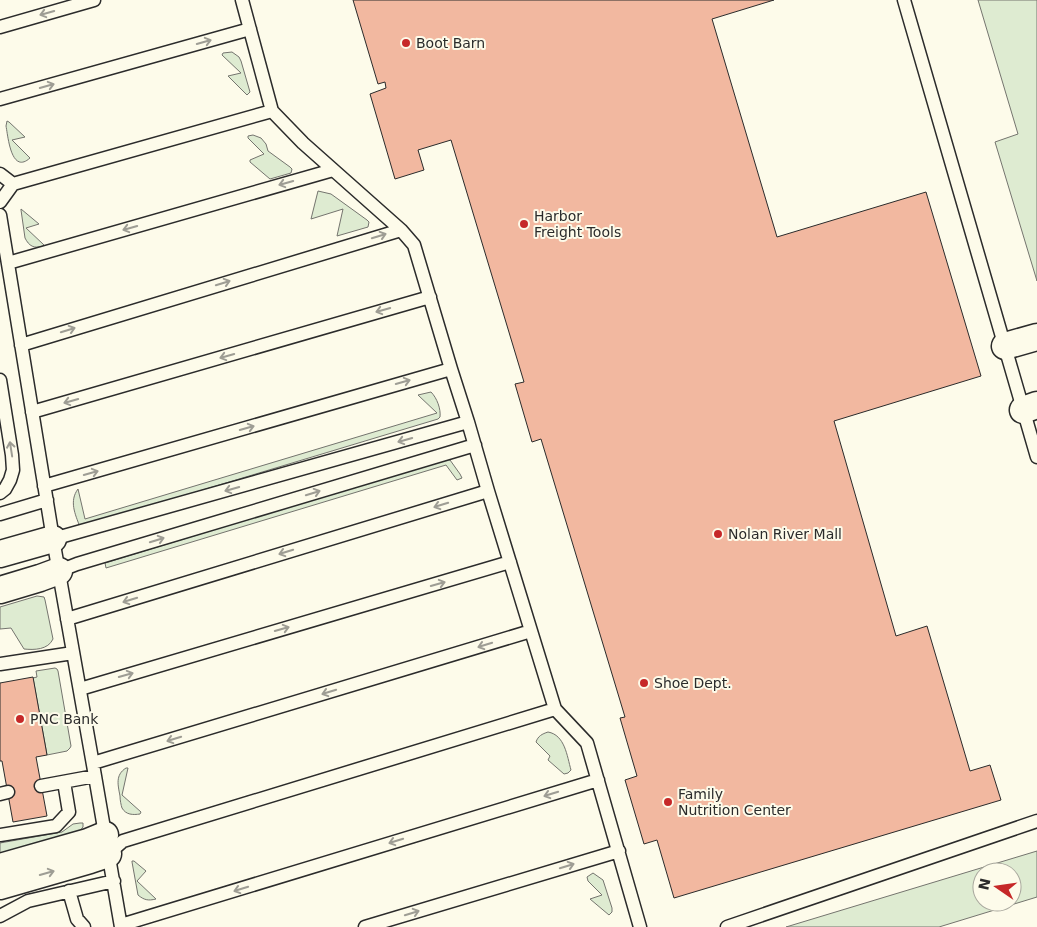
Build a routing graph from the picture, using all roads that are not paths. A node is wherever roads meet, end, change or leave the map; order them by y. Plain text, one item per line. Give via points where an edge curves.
1 (94, 0) edge
2 (242, 0) edge
3 (904, 0) edge
4 (0, 26) edge
5 (250, 29) junction
6 (0, 99) edge
7 (272, 110) junction
8 (333, 170) junction
9 (0, 174) edge
10 (13, 184) junction
11 (0, 202) edge
12 (0, 215) edge
13 (401, 230) junction
14 (8, 263) junction
15 (5, 286) edge
16 (430, 297) junction
17 (1037, 337) edge
18 (21, 345) junction
19 (1005, 346) junction
20 (451, 369) junction
21 (0, 380) edge
22 (1030, 407) edge
23 (32, 412) junction
24 (468, 422) junction
25 (475, 445) junction
26 (1037, 457) edge
27 (44, 486) junction
28 (488, 491) junction
29 (0, 493) edge
30 (47, 500) junction
31 (0, 514) edge
32 (61, 537) junction
33 (0, 554) edge
34 (510, 562) junction
35 (68, 567) junction
36 (0, 590) edge
37 (67, 619) junction
38 (532, 631) junction
39 (73, 653) junction
40 (0, 664) edge
41 (80, 689) junction
42 (555, 709) junction
43 (93, 762) junction
44 (96, 776) junction
45 (598, 780) junction
46 (64, 782) junction
47 (41, 786) dead end
48 (1037, 820) edge
49 (0, 835) edge
50 (112, 844) junction
51 (619, 851) junction
52 (0, 867) edge
53 (114, 881) junction
54 (0, 886) edge
55 (69, 891) junction
56 (0, 916) edge
57 (121, 926) edge
58 (84, 927) edge
59 (365, 927) edge
60 (640, 927) edge
61 (727, 927) edge

1 -> 4 lane
2 - 5 lane
3 - 19 lane
6 -> 5 lane
5 - 7 lane
7 - 8 lane via 302,144
7 - 10 lane
8 - 13 lane
8 -> 14 lane
9 - 10 lane
10 - 11 lane
12 - 14 lane
13 - 16 lane via 414,245
18 -> 13 lane
14 - 15 lane
15 - 18 lane
16 - 20 lane
16 -> 23 lane
17 - 19 street
18 - 23 lane
19 - 22 lane
20 - 24 lane
27 -> 20 lane
29 -> 21 lane via 13,470
22 - 26 lane
23 - 27 lane
24 - 25 lane
24 -> 32 lane
25 - 28 lane
35 -> 25 lane
27 - 30 lane
28 - 34 lane
28 -> 37 lane
30 - 31 lane
30 - 32 lane
32 - 33 street
32 - 35 lane
34 - 38 lane
41 -> 34 lane
35 - 36 street
35 - 37 lane
37 - 39 lane
38 - 42 lane
38 -> 43 lane
39 - 40 lane
39 - 41 lane
41 - 43 lane
42 - 45 lane via 587,743
42 - 50 lane
43 - 44 lane
44 - 46 lane
44 - 50 lane
45 - 51 lane
45 -> 57 lane
46 - 47 lane
46 - 49 lane via 69,812 56,826
48 - 61 lane
50 - 52 street via 88,842
50 - 53 lane
54 -> 50 street via 90,860
59 -> 51 lane
51 - 60 lane
53 - 55 lane
53 - 57 lane
55 - 56 lane via 28,901
55 - 58 lane via 77,919

